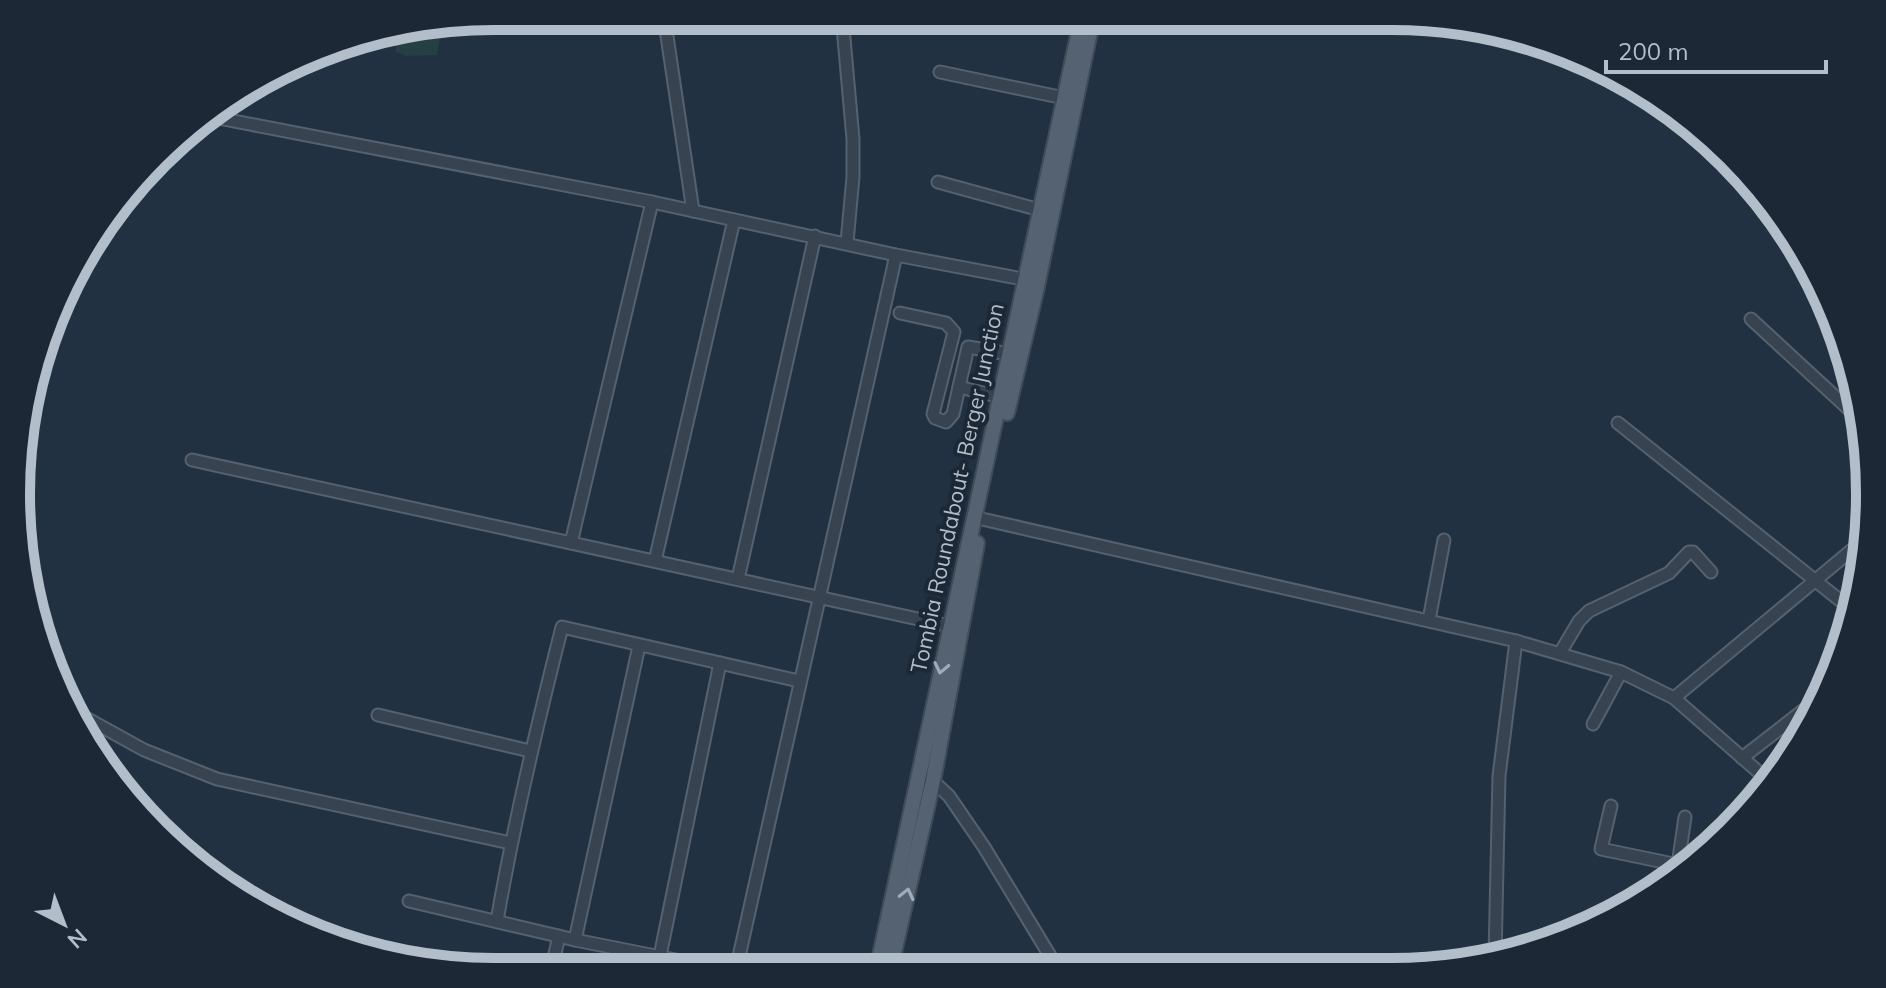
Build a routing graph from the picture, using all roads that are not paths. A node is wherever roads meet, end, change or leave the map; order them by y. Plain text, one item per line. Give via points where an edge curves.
1 (666, 30) edge
2 (843, 30) edge
3 (1079, 30) edge
4 (1090, 30) edge
5 (940, 72) dead end
6 (1064, 98) junction
7 (222, 119) edge
8 (938, 182) dead end
9 (652, 202) junction
10 (1040, 210) junction
11 (693, 211) junction
12 (734, 220) junction
13 (815, 236) junction
14 (847, 242) junction
15 (896, 255) junction
16 (1031, 280) junction
17 (900, 313) dead end
18 (1751, 319) dead end
19 (954, 332) junction
20 (968, 347) junction
21 (1009, 354) junction
22 (959, 387) junction
23 (1001, 397) junction
24 (1848, 408) edge
25 (1618, 423) dead end
26 (192, 460) dead end
27 (982, 519) junction
28 (1444, 540) dead end
29 (571, 543) junction
30 (1852, 550) edge
31 (655, 561) junction
32 (1711, 572) dead end
33 (738, 579) junction
34 (1818, 581) junction
35 (821, 596) junction
36 (1843, 602) edge
37 (1429, 620) junction
38 (950, 626) junction
39 (1516, 641) junction
40 (639, 646) junction
41 (1560, 653) junction
42 (720, 663) junction
43 (1621, 672) junction
44 (799, 681) junction
45 (1674, 698) junction
46 (378, 715) dead end
47 (89, 719) edge
48 (1798, 719) edge
49 (1593, 724) dead end
50 (530, 751) junction
51 (1742, 758) junction
52 (1761, 774) edge
53 (926, 779) junction
54 (1611, 806) dead end
55 (1685, 817) dead end
56 (510, 843) junction
57 (1683, 855) edge
58 (1674, 862) edge
59 (409, 901) dead end
60 (497, 921) junction
61 (559, 936) junction
62 (575, 940) junction
63 (1495, 946) edge
64 (660, 956) junction
65 (554, 958) edge
66 (669, 958) edge
67 (739, 958) edge
68 (880, 958) edge
69 (892, 958) edge
70 (1051, 958) edge

1 - 11 street
2 - 14 street via 853,139
3 - 6 main road, Tombia Roundabout- Berger Junction
4 - 16 main road, Tombia Roundabout- Berger Junction
5 - 6 street
6 - 10 main road, Tombia Roundabout- Berger Junction
7 - 9 street
8 - 10 street
9 - 11 street
9 - 29 street
10 - 16 main road, Tombia Roundabout- Berger Junction
11 - 12 street
12 - 13 street
12 - 31 street
13 - 14 street
13 - 33 street
14 - 15 street
15 - 16 street
15 - 35 street
16 - 21 main road, Tombia Roundabout- Berger Junction
16 - 27 main road, Tombia Roundabout- Berger Junction
17 - 19 street via 946,323
18 - 24 street
19 - 20 street
19 - 22 street via 933,414 937,420 952,417
20 - 21 street
20 - 22 street
21 - 23 main road, Tombia Roundabout- Berger Junction
22 - 23 street
23 - 38 main road, Tombia Roundabout- Berger Junction
25 - 34 street
26 - 29 street
27 - 37 street
27 - 53 main road, Tombia Roundabout- Berger Junction
28 - 37 street
29 - 31 street
30 - 34 street
31 - 33 street
32 - 41 street via 1689,552 1669,573 1589,611
33 - 35 street
34 - 36 street
34 - 45 street
35 - 38 street
35 - 44 street
37 - 39 street
38 -> 53 main road, Tombia Roundabout- Berger Junction
39 - 41 street
39 - 63 street via 1499,776
40 - 42 street
40 - 50 street via 562,627
40 - 62 street
41 - 43 street
42 - 44 street
42 - 64 street
43 - 45 street
43 - 49 street
44 - 67 street
45 - 51 street
46 - 50 street
47 - 56 street via 144,750 217,779
48 - 51 street
50 - 56 street
51 - 52 street
53 - 68 main road, Tombia Roundabout- Berger Junction
69 -> 53 main road, Tombia Roundabout- Berger Junction
53 - 70 street via 949,796
54 - 58 street via 1601,849
55 - 57 street
56 - 60 street
59 - 60 street
60 - 61 street
61 - 62 street
61 - 65 street
62 - 64 street
64 - 66 street

